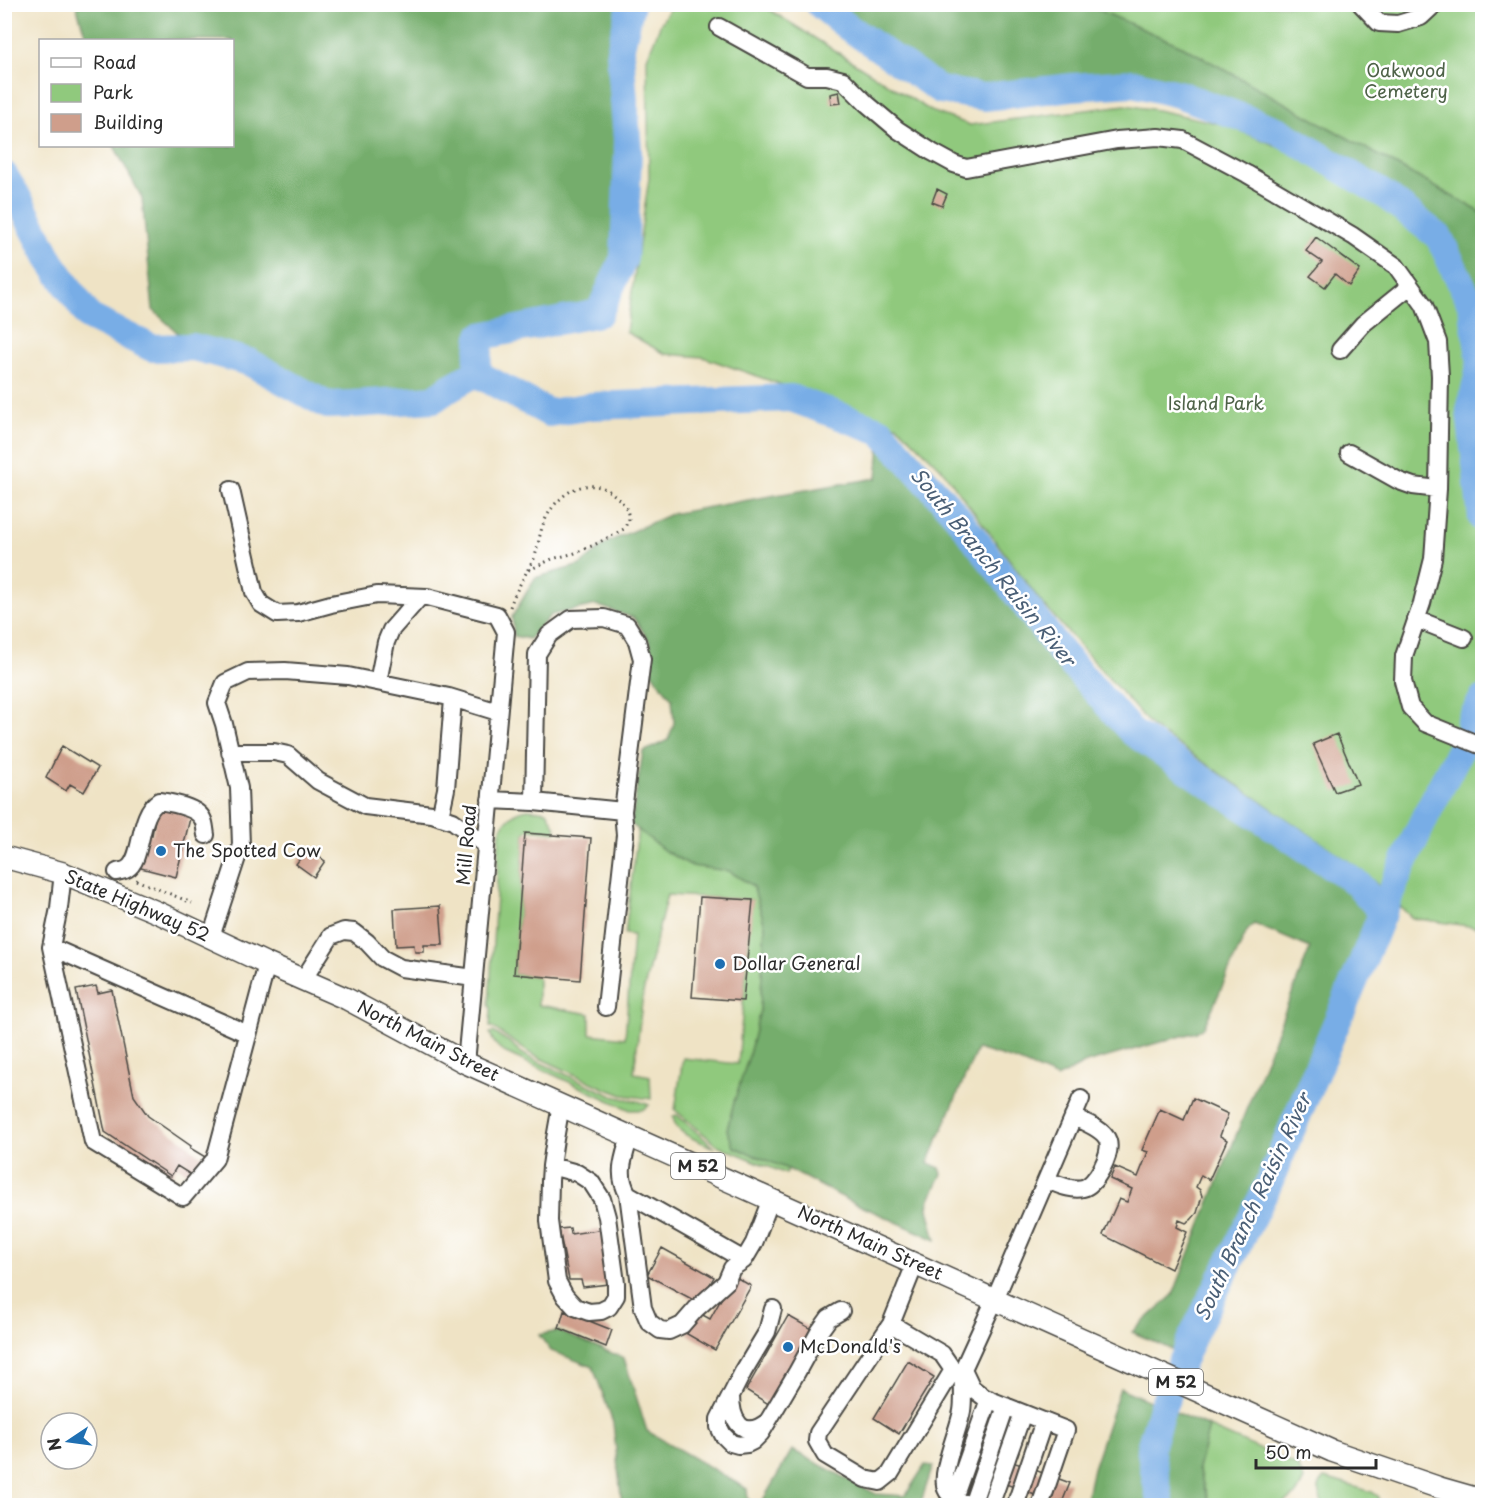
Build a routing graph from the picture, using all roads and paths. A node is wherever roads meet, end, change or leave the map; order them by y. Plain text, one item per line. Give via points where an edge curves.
1 (1361, 4) edge
2 (1435, 4) edge
3 (718, 27) dead end
4 (1410, 286) junction
5 (1340, 350) dead end
6 (1349, 453) dead end
7 (1438, 489) junction
8 (231, 490) dead end
9 (527, 571) junction
10 (420, 597) junction
11 (1416, 619) junction
12 (502, 625) junction
13 (1464, 638) dead end
14 (378, 682) junction
15 (453, 699) junction
16 (498, 712) junction
17 (1482, 746) edge
18 (231, 752) junction
19 (490, 800) junction
20 (534, 802) junction
21 (623, 811) junction
22 (440, 817) junction
23 (206, 835) dead end
24 (486, 845) junction
25 (4, 857) edge
26 (117, 872) joint
27 (63, 873) junction
28 (192, 903) dead end
29 (211, 938) junction
30 (51, 947) junction
31 (267, 964) junction
32 (474, 978) junction
33 (303, 980) junction
34 (606, 1007) dead end
35 (248, 1034) junction
36 (466, 1063) junction
37 (1082, 1099) dead end
38 (561, 1105) junction
39 (1073, 1117) junction
40 (630, 1136) junction
41 (551, 1166) junction
42 (1047, 1180) junction
43 (627, 1194) junction
44 (771, 1199) junction
45 (744, 1260) junction
46 (915, 1264) junction
47 (995, 1299) junction
48 (773, 1309) dead end
49 (841, 1311) dead end
50 (891, 1324) junction
51 (958, 1370) junction
52 (988, 1399) junction
53 (1005, 1406) junction
54 (1023, 1413) junction
55 (1044, 1421) junction
56 (954, 1498) junction
57 (1482, 1500) edge
58 (973, 1505) edge
59 (990, 1506) edge
60 (1015, 1506) edge
61 (1040, 1506) edge

1 - 2 street via 1379,23 1398,24 1421,17
3 - 4 street via 807,76 843,80 898,130 966,168 1118,140 1184,140 1353,236 1396,266
4 - 5 street via 1363,324
4 - 7 street via 1424,305 1438,342
6 - 7 street via 1399,481
7 - 11 street via 1433,559
8 - 10 street via 254,592 261,604 277,614 377,596
9 - 9 path via 624,530 629,519 627,510 603,488 581,487 567,492 545,519 534,560
9 - 12 path
10 - 12 street via 497,615
10 - 14 street via 388,636
11 - 13 street
11 - 17 street via 1404,656 1403,681 1410,706 1425,723
12 - 16 street, Mill Road
14 - 15 street
14 - 18 street via 285,671 248,672 225,682 217,703
15 - 16 street
15 - 22 street
16 - 19 street, Mill Road
18 - 22 street via 288,755 318,781 365,806
18 - 29 street via 239,788 241,844
19 - 20 street
19 - 24 street, Mill Road
20 - 21 street
20 - 21 street via 537,654 549,635 571,619 604,618 627,626 642,659
21 - 34 street via 625,835
22 - 24 street via 453,821
23 - 26 street via 203,819 196,811 159,801 153,805 142,829 135,858 128,868
24 - 32 street, Mill Road
25 - 27 main road, State Highway 52
26 - 28 path
27 - 29 main road, State Highway 52
27 - 30 street
29 - 31 main road, State Highway 52
30 - 35 street
30 - 35 street via 93,1142 183,1197 215,1158
31 - 33 main road, North Main Street / M 52
31 - 35 street
32 - 33 street via 401,968 382,958 354,932 344,931 331,936
32 - 36 street, Mill Road
33 - 36 main road, North Main Street / M 52 via 347,999
36 - 38 main road, North Main Street / M 52
37 - 39 street
38 - 40 main road, North Main Street / M 52
38 - 41 street
39 - 42 street
39 - 42 street via 1098,1129 1108,1141 1107,1155 1098,1176 1085,1188 1071,1189
40 - 43 street via 621,1176
40 - 44 main road, North Main Street / M 52
41 - 41 street via 549,1221 557,1281 575,1306 590,1312 601,1311 616,1296 602,1199 591,1182 578,1173
42 - 47 street
43 - 45 street
43 - 45 street via 643,1308 649,1322 660,1330 682,1325 726,1282 732,1268
44 - 45 street
44 - 46 main road, North Main Street / M 52
46 - 47 main road, North Main Street / M 52
46 - 50 street
47 - 51 street
47 - 57 main road, North Main Street / M 52 via 1332,1451
48 - 49 street via 767,1332 719,1419 723,1435 738,1445 753,1441 760,1433 819,1332 829,1318
50 - 51 street via 942,1354
50 - 51 street via 818,1432 817,1442 825,1455 865,1479 880,1482 890,1474
51 - 52 street via 972,1388
51 - 56 street via 962,1410 944,1483
52 - 53 street
52 - 56 street
53 - 54 street
53 - 58 street
54 - 55 street
54 - 59 street
55 - 60 street
55 - 61 street via 1066,1430
56 - 58 street

